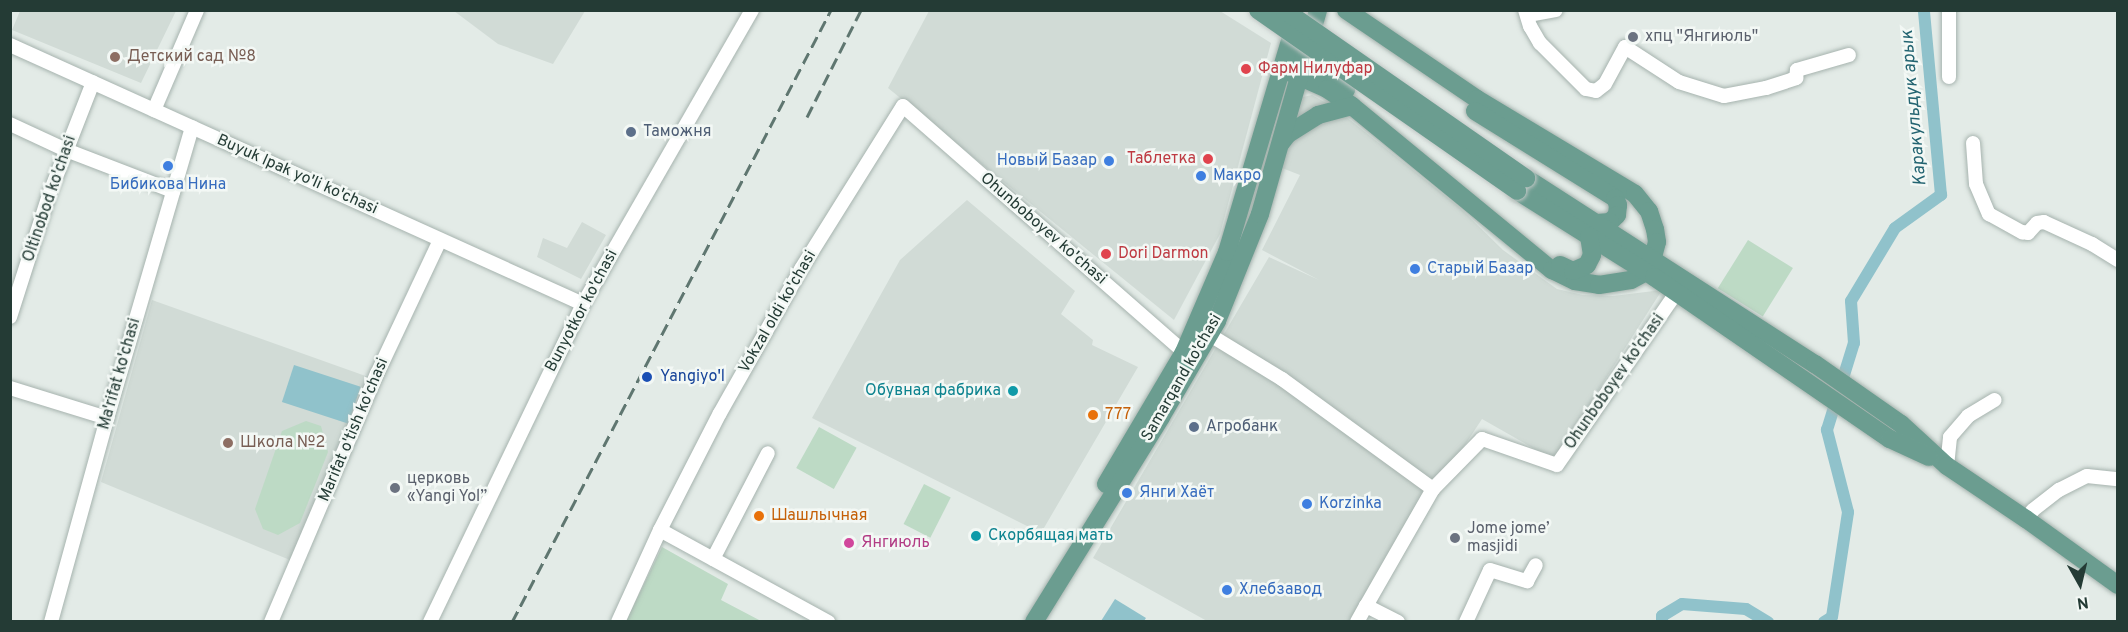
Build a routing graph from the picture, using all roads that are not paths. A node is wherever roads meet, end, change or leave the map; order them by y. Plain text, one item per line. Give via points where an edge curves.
1 (197, 10) edge
2 (752, 10) edge
3 (1258, 10) edge
4 (1284, 10) edge
5 (1299, 10) edge
6 (1318, 10) edge
7 (1327, 10) edge
8 (1346, 10) edge
9 (1556, 10) edge
10 (1948, 10) edge
11 (1526, 13) edge
12 (10, 45) edge
13 (1849, 56) dead end
14 (1293, 64) junction
15 (1949, 77) dead end
16 (93, 82) junction
17 (903, 106) joint
18 (1352, 106) junction
19 (154, 110) junction
20 (10, 124) edge
21 (192, 127) junction
22 (1973, 143) dead end
23 (1280, 144) junction
24 (66, 150) junction
25 (1522, 184) junction
26 (173, 191) junction
27 (1593, 230) junction
28 (440, 240) junction
29 (2118, 260) edge
30 (1649, 266) junction
31 (1677, 292) junction
32 (583, 304) junction
33 (10, 317) edge
34 (1210, 335) junction
35 (1184, 352) junction
36 (1812, 362) junction
37 (1801, 376) junction
38 (10, 388) edge
39 (1995, 400) dead end
40 (107, 418) junction
41 (1895, 431) junction
42 (768, 453) dead end
43 (1947, 466) junction
44 (2118, 479) edge
45 (1433, 489) junction
46 (2026, 519) junction
47 (660, 530) junction
48 (713, 558) junction
49 (1536, 565) dead end
50 (2118, 585) edge
51 (1366, 606) junction
52 (51, 621) edge
53 (272, 621) edge
54 (430, 621) edge
55 (618, 621) edge
56 (828, 621) edge
57 (1022, 621) edge
58 (1034, 621) edge
59 (1357, 621) edge
60 (1398, 621) edge
61 (1466, 621) edge

1 - 19 street
2 - 32 street, Bunyotkor ko'chasi
3 - 25 main road, bridge
4 - 25 main road, bridge
5 - 14 main road, Samarqand ko'chasi
6 - 14 main road, Samarqand ko'chasi
7 - 27 main road via 1484,117 1615,198 1617,215
8 - 30 main road via 1477,99 1635,194 1649,211 1655,229 1657,242
9 - 11 street
10 - 15 street
11 - 13 street via 1540,43 1586,89 1596,91 1605,84 1625,47 1689,87 1724,96 1796,78 1797,70
12 - 16 street, Buyuk Ipak yo'li ko'chasi
14 - 18 main road
14 - 23 main road, Samarqand ko'chasi
14 - 27 main road via 1428,154 1564,268 1576,271 1587,265 1592,255
14 - 35 main road, Samarqand ko'chasi via 1227,252
16 - 19 street, Buyuk Ipak yo'li ko'chasi
16 - 24 street, Oltinobod ko'chasi
17 - 35 street, Ohunboboyev ko'chasi
17 - 47 street, Vokzal oldi ko'chasi via 801,269
18 - 23 main road via 1318,115 1287,134
18 - 30 main road via 1552,270 1575,281 1599,285 1631,280
19 - 21 street, Buyuk Ipak yo'li ko'chasi
20 - 24 street
21 - 26 street, Ma'rifat ko'chasi
21 - 28 street, Buyuk Ipak yo'li ko'chasi
22 - 29 street via 1976,184 1989,214 2028,233 2044,222
23 - 34 main road, Samarqand ko'chasi via 1260,214
24 - 26 street
24 - 33 street, Oltinobod ko'chasi
25 - 27 main road
26 - 40 street, Ma'rifat ko'chasi
27 - 30 main road
28 - 32 street, Buyuk Ipak yo'li ko'chasi
28 - 53 street, Marifat o'tish ko'chasi
30 - 31 main road
30 - 36 main road
31 - 37 main road
31 - 45 street, Ohunboboyev ko'chasi via 1557,465 1482,439
32 - 54 street, Bunyotkor ko'chasi
34 - 45 street via 1281,379
34 - 58 main road, Samarqand ko'chasi
35 - 57 main road, Samarqand ko'chasi
36 - 37 main road
36 - 41 main road
37 - 41 main road
38 - 40 street
39 - 43 street via 1968,416 1950,437
40 - 52 street, Ma'rifat ko'chasi
41 - 43 main road
42 - 48 street
43 - 46 main road
44 - 46 street via 2087,476 2059,490
45 - 51 street, Ohunboboyev ko'chasi
46 - 50 main road
47 - 48 street
47 - 55 street, Vokzal oldi ko'chasi
48 - 56 street
49 - 61 street via 1527,581 1490,570
51 - 59 street, Ohunboboyev ko'chasi
51 - 60 street

